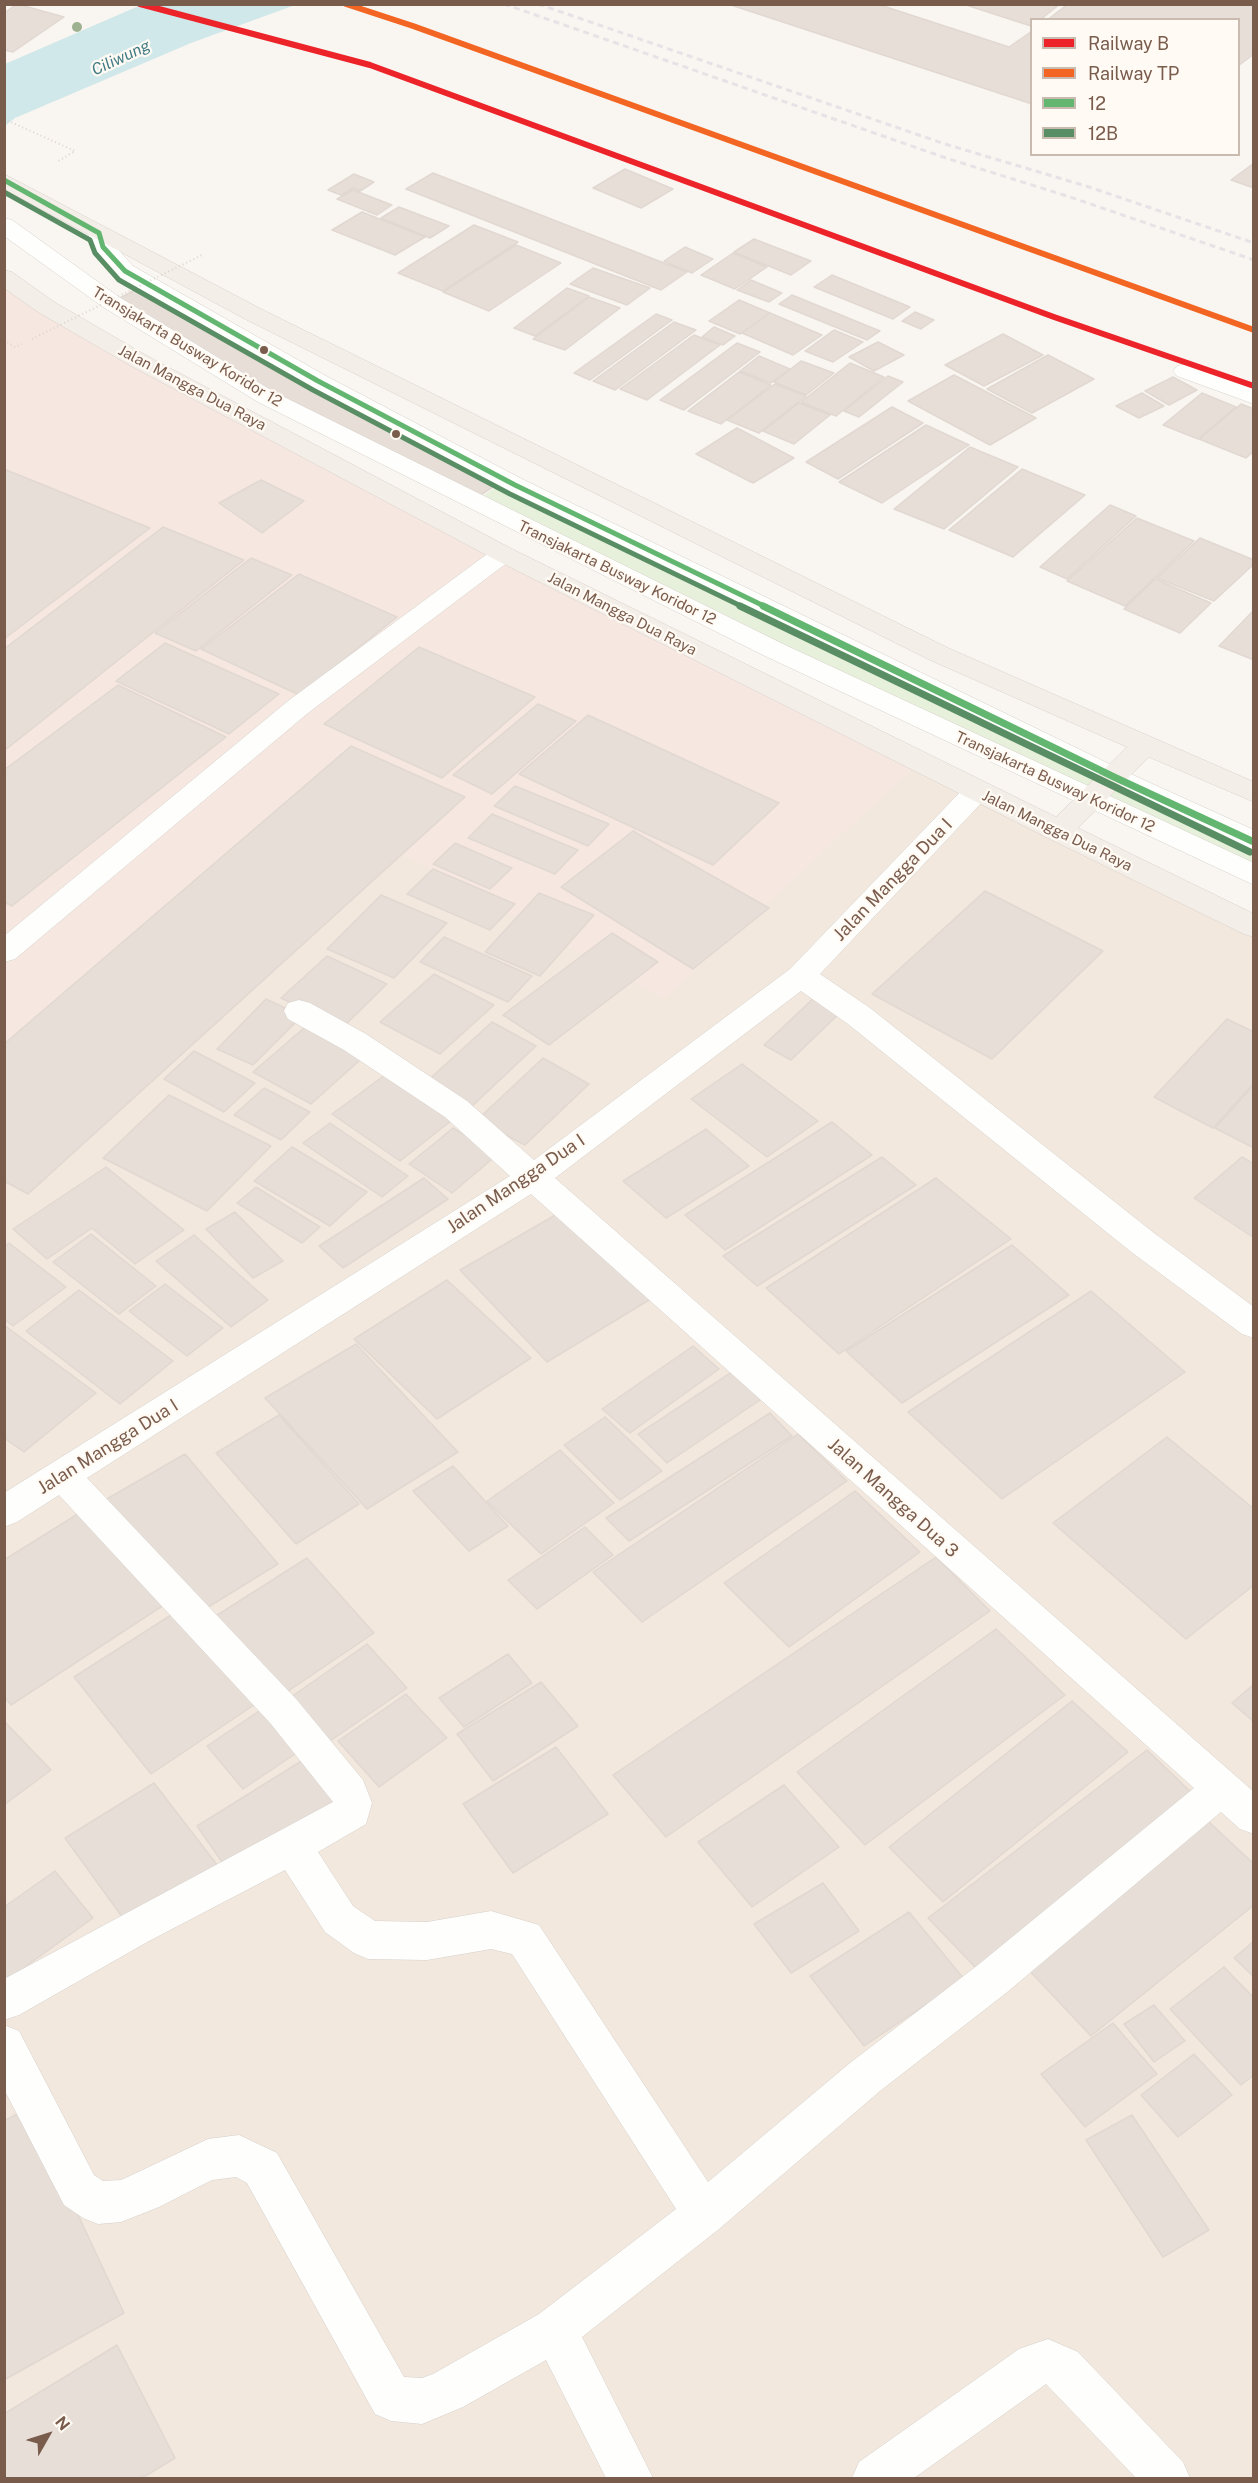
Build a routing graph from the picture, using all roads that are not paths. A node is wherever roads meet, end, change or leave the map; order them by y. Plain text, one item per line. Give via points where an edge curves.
1 (4, 180) edge
2 (4, 225) edge
3 (99, 233) junction
4 (4, 277) edge
5 (1185, 371) dead end
6 (1254, 397) edge
7 (503, 554) junction
8 (1145, 745) junction
9 (1114, 777) junction
10 (977, 791) junction
11 (1254, 793) edge
12 (1091, 799) junction
13 (1058, 831) junction
14 (1254, 842) edge
15 (1254, 875) edge
16 (1254, 927) edge
17 (4, 952) edge
18 (801, 976) junction
19 (299, 1011) dead end
20 (532, 1178) junction
21 (1254, 1325) edge
22 (63, 1476) junction
23 (4, 1512) edge
24 (1221, 1789) junction
25 (1254, 1817) edge
26 (292, 1846) junction
27 (4, 2001) edge
28 (4, 2045) edge
29 (704, 2214) junction
30 (555, 2330) junction
31 (630, 2478) edge
32 (875, 2478) edge
33 (1167, 2478) edge

1 - 3 main road
2 - 12 street, Transjakarta Busway Koridor 12 via 111,302 266,397 774,650
3 - 8 main road via 939,654
3 - 9 street via 103,247 125,271 318,381 515,485
4 - 7 main road, Jalan Mangga Dua Raya via 46,307 141,362
5 - 6 street
7 - 10 main road, Jalan Mangga Dua Raya
7 - 17 street via 298,707
8 - 9 main road
8 - 11 main road
9 - 12 main road
9 - 14 street
10 - 13 main road, Jalan Mangga Dua Raya
10 - 18 street, Jalan Mangga Dua I
12 - 13 main road
12 - 15 street, Transjakarta Busway Koridor 12
13 - 16 main road, Jalan Mangga Dua Raya
18 - 20 street, Jalan Mangga Dua I
18 - 21 street via 859,1016 1142,1242
19 - 20 street, Jalan Mangga Dua 3 via 355,1042 456,1109
20 - 22 street, Jalan Mangga Dua I
20 - 24 street, Jalan Mangga Dua 3
22 - 23 street, Jalan Mangga Dua I
22 - 26 street via 284,1712 349,1792 352,1812
24 - 25 street, Jalan Mangga Dua 3
24 - 29 street via 992,1979 865,2077
26 - 27 street
26 - 29 street via 339,1919 368,1940 427,1941 491,1930 525,1938
28 - 30 street via 79,2190 98,2203 121,2201 208,2160 239,2156 262,2168 391,2398 422,2401 447,2391
29 - 30 street
30 - 31 street
32 - 33 street via 1035,2365 1048,2361 1062,2368

